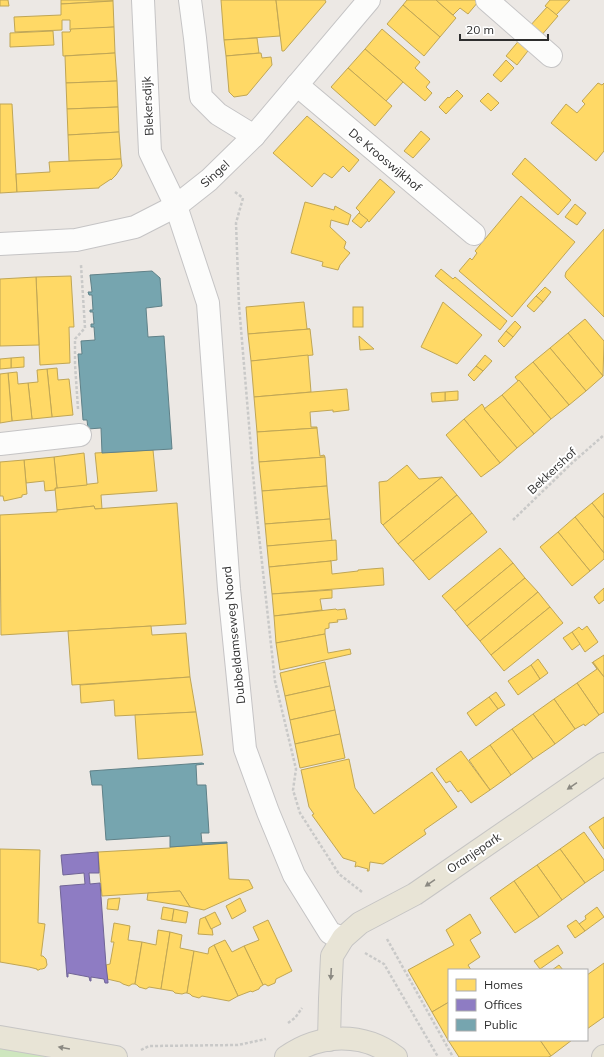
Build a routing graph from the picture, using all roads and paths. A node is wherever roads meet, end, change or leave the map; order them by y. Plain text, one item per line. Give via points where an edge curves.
1 (143, 0) edge
2 (190, 0) edge
3 (369, 0) edge
4 (487, 0) edge
5 (551, 56) dead end
6 (297, 85) junction
7 (254, 136) junction
8 (216, 174) junction
9 (176, 206) junction
10 (474, 234) dead end
11 (78, 240) junction
12 (0, 244) edge
13 (80, 435) joint
14 (604, 435) edge
15 (0, 444) edge
16 (513, 520) dead end
17 (604, 764) edge
18 (375, 915) junction
19 (343, 938) junction
20 (384, 964) dead end
21 (302, 1007) dead end
22 (284, 1026) dead end
23 (0, 1037) edge
24 (268, 1038) dead end
25 (329, 1040) junction
26 (126, 1055) edge
27 (286, 1057) edge
28 (396, 1057) edge
29 (438, 1057) edge
30 (453, 1057) edge

1 - 9 street, Blekersdijk via 150,152
2 - 7 street via 200,97 218,114
3 - 6 street, Singel
4 - 5 street
6 - 7 street, Singel
6 - 10 street, De Krooswijkhof
7 - 8 street, Singel
8 - 9 street, Singel
8 - 18 path via 224,184 243,198 236,222 240,313 256,508 276,681 296,769 293,790 300,813 339,874 365,895
9 - 11 street, Singel via 135,227
9 - 19 street, Dubbeldamseweg Noord via 208,303 229,589 245,749 294,876 330,933
11 - 12 street, Singel
11 - 13 path via 84,328 75,339
13 - 15 street
14 - 16 path, Bekkershof via 572,462
17 -> 18 main road, Oranjepark via 415,894
18 - 19 main road, Oranjepark via 360,923
18 - 30 path
19 -> 25 main road via 332,956
20 - 29 path
21 - 22 path via 295,1018
26 -> 23 main road
24 - 26 path via 238,1045 149,1046
25 - 27 main road via 310,1044
25 - 28 main road via 360,1040 374,1044

